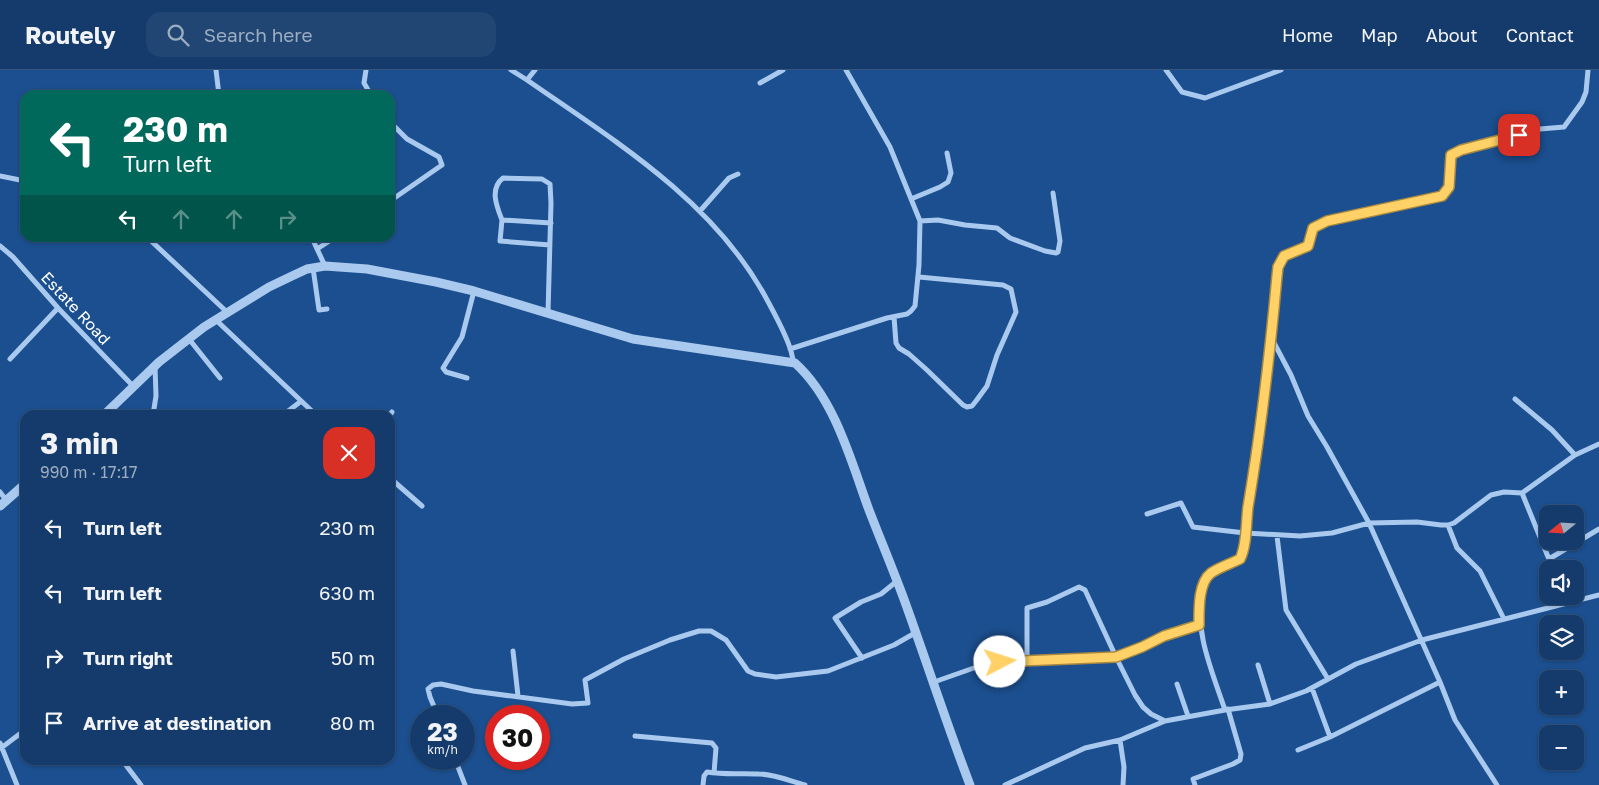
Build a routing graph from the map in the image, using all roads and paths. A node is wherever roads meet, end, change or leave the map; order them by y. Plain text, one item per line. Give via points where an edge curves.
1 (216, 70) edge
2 (366, 70) edge
3 (512, 70) edge
4 (535, 70) edge
5 (783, 70) edge
6 (846, 70) edge
7 (1166, 70) edge
8 (1281, 70) edge
9 (1587, 72) edge
10 (527, 80) junction
11 (760, 83) dead end
12 (218, 90) edge
13 (368, 90) edge
14 (395, 127) edge
15 (948, 153) dead end
16 (738, 174) dead end
17 (0, 176) edge
18 (20, 180) edge
19 (1053, 193) dead end
20 (395, 197) edge
21 (911, 199) junction
22 (700, 211) junction
23 (502, 220) junction
24 (920, 221) junction
25 (551, 223) junction
26 (152, 242) edge
27 (314, 242) edge
28 (328, 242) edge
29 (550, 245) junction
30 (0, 246) edge
31 (317, 249) junction
32 (325, 266) junction
33 (313, 268) junction
34 (919, 277) junction
35 (474, 292) junction
36 (58, 308) junction
37 (327, 309) dead end
38 (228, 313) junction
39 (548, 313) junction
40 (894, 317) junction
41 (216, 320) junction
42 (1272, 338) junction
43 (189, 339) junction
44 (790, 349) junction
45 (10, 359) dead end
46 (795, 363) junction
47 (155, 366) junction
48 (220, 378) dead end
49 (467, 378) dead end
50 (133, 386) junction
51 (1515, 399) dead end
52 (300, 402) junction
53 (109, 410) edge
54 (154, 410) edge
55 (289, 410) edge
56 (310, 410) edge
57 (1599, 444) edge
58 (1576, 455) junction
59 (395, 482) edge
60 (20, 488) edge
61 (0, 492) edge
62 (1522, 493) junction
63 (3, 503) edge
64 (422, 506) dead end
65 (1147, 514) dead end
66 (1369, 523) junction
67 (1448, 525) junction
68 (1599, 529) edge
69 (1244, 533) junction
70 (1278, 536) junction
71 (1549, 559) joint
72 (897, 581) junction
73 (1599, 595) edge
74 (1584, 598) edge
75 (1556, 605) edge
76 (1504, 619) junction
77 (1199, 625) junction
78 (916, 633) junction
79 (1422, 640) junction
80 (513, 651) dead end
81 (1116, 657) junction
82 (862, 658) junction
83 (1027, 660) junction
84 (1258, 665) dead end
85 (1328, 679) junction
86 (934, 682) junction
87 (1440, 682) junction
88 (1178, 684) dead end
89 (1312, 688) junction
90 (518, 696) junction
91 (1270, 704) junction
92 (433, 705) edge
93 (1226, 709) junction
94 (1188, 716) junction
95 (1165, 721) junction
96 (20, 733) edge
97 (635, 736) dead end
98 (1330, 737) junction
99 (1120, 740) junction
100 (1, 745) edge
101 (1298, 750) dead end
102 (126, 765) edge
103 (459, 770) edge
104 (714, 774) junction
105 (17, 785) edge
106 (142, 785) edge
107 (465, 785) edge
108 (703, 785) edge
109 (805, 785) edge
110 (970, 785) edge
111 (1006, 785) edge
112 (1123, 785) edge
113 (1196, 785) edge
114 (1498, 785) edge

1 - 12 street
2 - 13 street via 364,83
3 - 10 street
4 - 10 street
5 - 11 street
6 - 21 street via 890,148
7 - 8 street via 1182,92 1205,98
9 - 42 street via 1582,102 1564,127 1536,130 1454,153 1450,158 1449,187 1442,196 1327,221 1313,228 1308,246 1284,256 1278,267
10 - 22 street via 606,134 681,192
14 - 20 street via 407,139 439,157 442,165
15 - 21 street via 951,173 948,182
16 - 22 street via 729,178
17 - 18 street
19 - 24 street via 1060,241 1056,253 1010,238 997,228 938,220
21 - 24 street
22 - 44 street via 738,256 765,295
23 - 25 street
23 - 25 street via 495,195 499,182 503,178 542,178 550,184
23 - 29 street via 500,241
24 - 34 street
25 - 29 street
26 - 38 street
27 - 31 street
28 - 31 street
29 - 39 street
30 - 36 street, Estate Road
31 - 32 street
32 - 33 street
32 - 35 street via 367,269
33 - 37 street via 319,310
33 - 38 street via 269,287
34 - 40 street via 915,306 906,314
34 - 40 street via 1003,285 1011,289 1016,312 987,386 972,406 963,405 899,348
35 - 39 street
35 - 49 street via 462,337 443,368 446,372
36 - 45 street
36 - 50 street, Estate Road
38 - 41 street
39 - 46 street via 633,339
40 - 44 street
41 - 43 street
41 - 52 street
42 - 66 street via 1308,416
42 - 69 street
43 - 47 street
43 - 48 street
44 - 46 street
46 - 72 street via 806,373 828,408
47 - 50 street
47 - 54 street
50 - 53 street
51 - 58 street
52 - 55 street
52 - 56 street
57 - 58 street
58 - 62 street
59 - 64 street
60 - 63 street
61 - 63 street
62 - 67 street via 1491,495
62 - 71 street
65 - 69 street via 1180,503 1193,527
66 - 67 street
66 - 70 street via 1332,533
66 - 79 street
67 - 76 street via 1457,548 1480,571
68 - 71 street
69 - 70 street
69 - 77 street via 1240,559 1210,574 1205,580
70 - 85 street via 1286,610
72 - 78 street
72 - 82 street via 881,594 836,618
73 - 74 street
75 - 76 street
76 - 79 street
77 - 81 street
77 - 93 street
78 - 82 street
78 - 86 street
79 - 85 street via 1356,664
79 - 87 street
80 - 90 street
81 - 83 street
81 - 83 street via 1085,590 1079,587 1027,608
81 - 95 street via 1143,706
82 - 90 street via 815,673 776,677 755,674 748,671 726,640 711,631 699,631 624,659 585,680 588,703 572,704
83 - 86 street via 988,663
84 - 91 street
85 - 89 street
86 - 110 street
87 - 98 street
87 - 114 street via 1455,720
88 - 94 street
89 - 91 street
89 - 98 street
90 - 92 street via 458,689 445,684 433,685 428,693
91 - 93 street
93 - 94 street
93 - 113 street via 1241,754 1240,760 1193,779
94 - 95 street
95 - 99 street
96 - 100 street
97 - 104 street via 712,743 716,748
98 - 101 street
99 - 111 street via 1085,748
99 - 112 street
100 - 105 street
102 - 106 street
103 - 107 street
104 - 108 street via 705,774
104 - 109 street via 760,774

